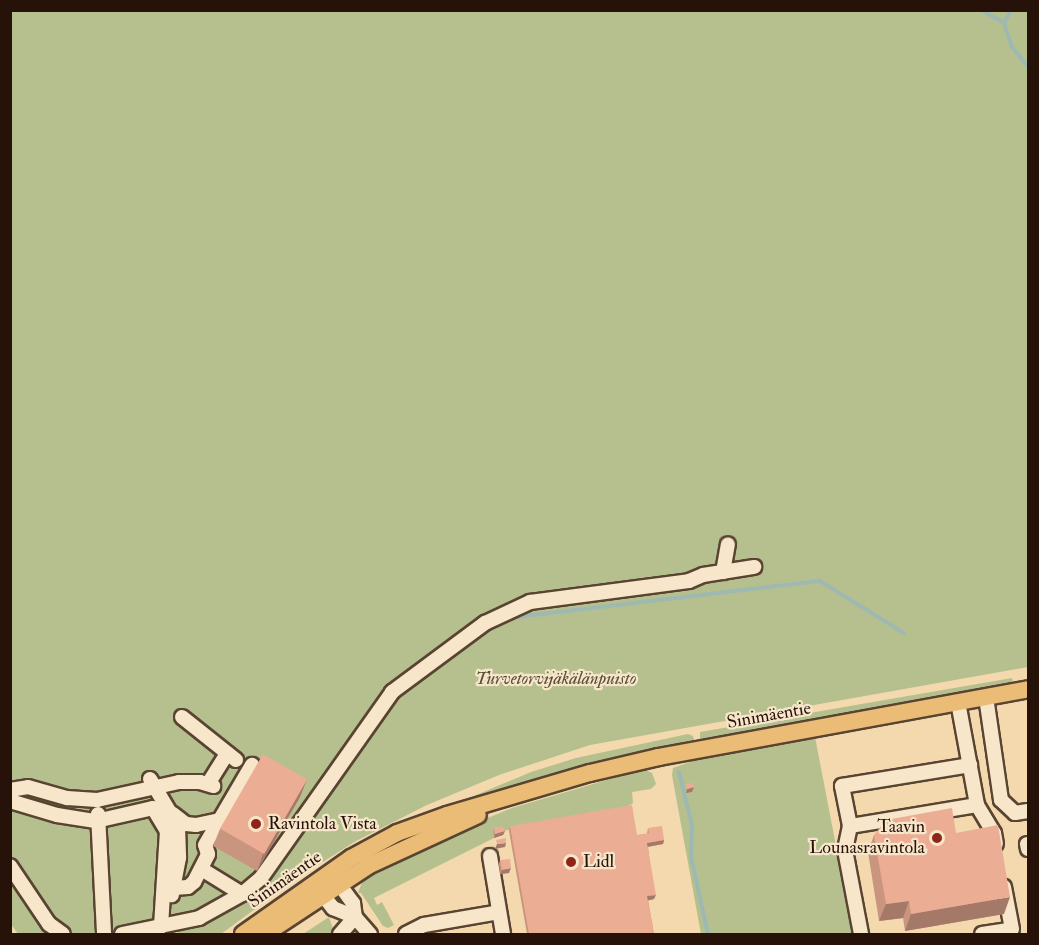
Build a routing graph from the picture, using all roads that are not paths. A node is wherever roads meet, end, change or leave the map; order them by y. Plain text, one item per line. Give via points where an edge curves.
1 (728, 544) dead end
2 (754, 567) dead end
3 (723, 572) junction
4 (1029, 689) edge
5 (986, 697) junction
6 (958, 702) junction
7 (182, 717) dead end
8 (252, 765) dead end
9 (970, 765) junction
10 (153, 784) junction
11 (10, 790) edge
12 (519, 796) junction
13 (97, 800) junction
14 (10, 801) edge
15 (977, 805) junction
16 (1029, 811) edge
17 (171, 813) junction
18 (98, 820) junction
19 (219, 820) junction
20 (850, 826) junction
21 (998, 854) edge
22 (490, 856) dead end
23 (10, 866) edge
24 (203, 870) dead end
25 (324, 875) junction
26 (1002, 876) edge
27 (339, 884) junction
28 (173, 888) junction
29 (242, 894) junction
30 (322, 894) junction
31 (500, 912) junction
32 (355, 917) junction
33 (167, 926) junction
34 (63, 934) edge
35 (104, 934) edge
36 (122, 934) edge
37 (243, 934) edge
38 (265, 934) edge
39 (340, 934) edge
40 (370, 934) edge
41 (406, 934) edge
42 (503, 934) edge
43 (861, 934) edge
44 (982, 934) edge

1 - 3 street
2 - 3 street
3 - 29 street via 689,581 530,602 484,623 392,692 261,878
4 - 5 main road, Sinimäentie
5 - 6 main road, Sinimäentie
5 - 16 street via 1001,800 1015,813
6 - 9 street
6 - 12 main road, Sinimäentie via 659,757 590,773
7 - 10 street via 231,757 210,785
8 - 19 street
9 - 15 street
9 - 20 street via 842,786
10 - 13 street
10 - 17 street
11 - 13 street via 23,787 67,798
12 - 25 main road, Sinimäentie via 397,833
12 - 27 main road, Sinimäentie via 403,848
13 - 18 street
14 - 18 street via 66,817
15 - 20 street
15 - 21 street via 994,833
17 - 19 street via 186,824
17 - 28 street via 178,826 179,840
18 - 33 street via 153,808 161,818 167,831
18 - 35 street
19 - 28 street via 205,845 208,854 194,882 188,887
20 - 43 street via 845,850
22 - 31 street
23 - 34 street via 49,924
24 - 29 street
25 - 27 street
25 - 30 street
25 - 37 main road, Sinimäentie
26 - 44 street via 1012,929
27 - 30 main road, Sinimäentie
27 - 32 street via 353,903
28 - 33 street
29 - 33 street via 199,918
30 - 32 street via 333,908
30 - 38 main road, Sinimäentie
31 - 41 street via 424,925
31 - 42 street
32 - 39 street
32 - 40 street
33 - 36 street

